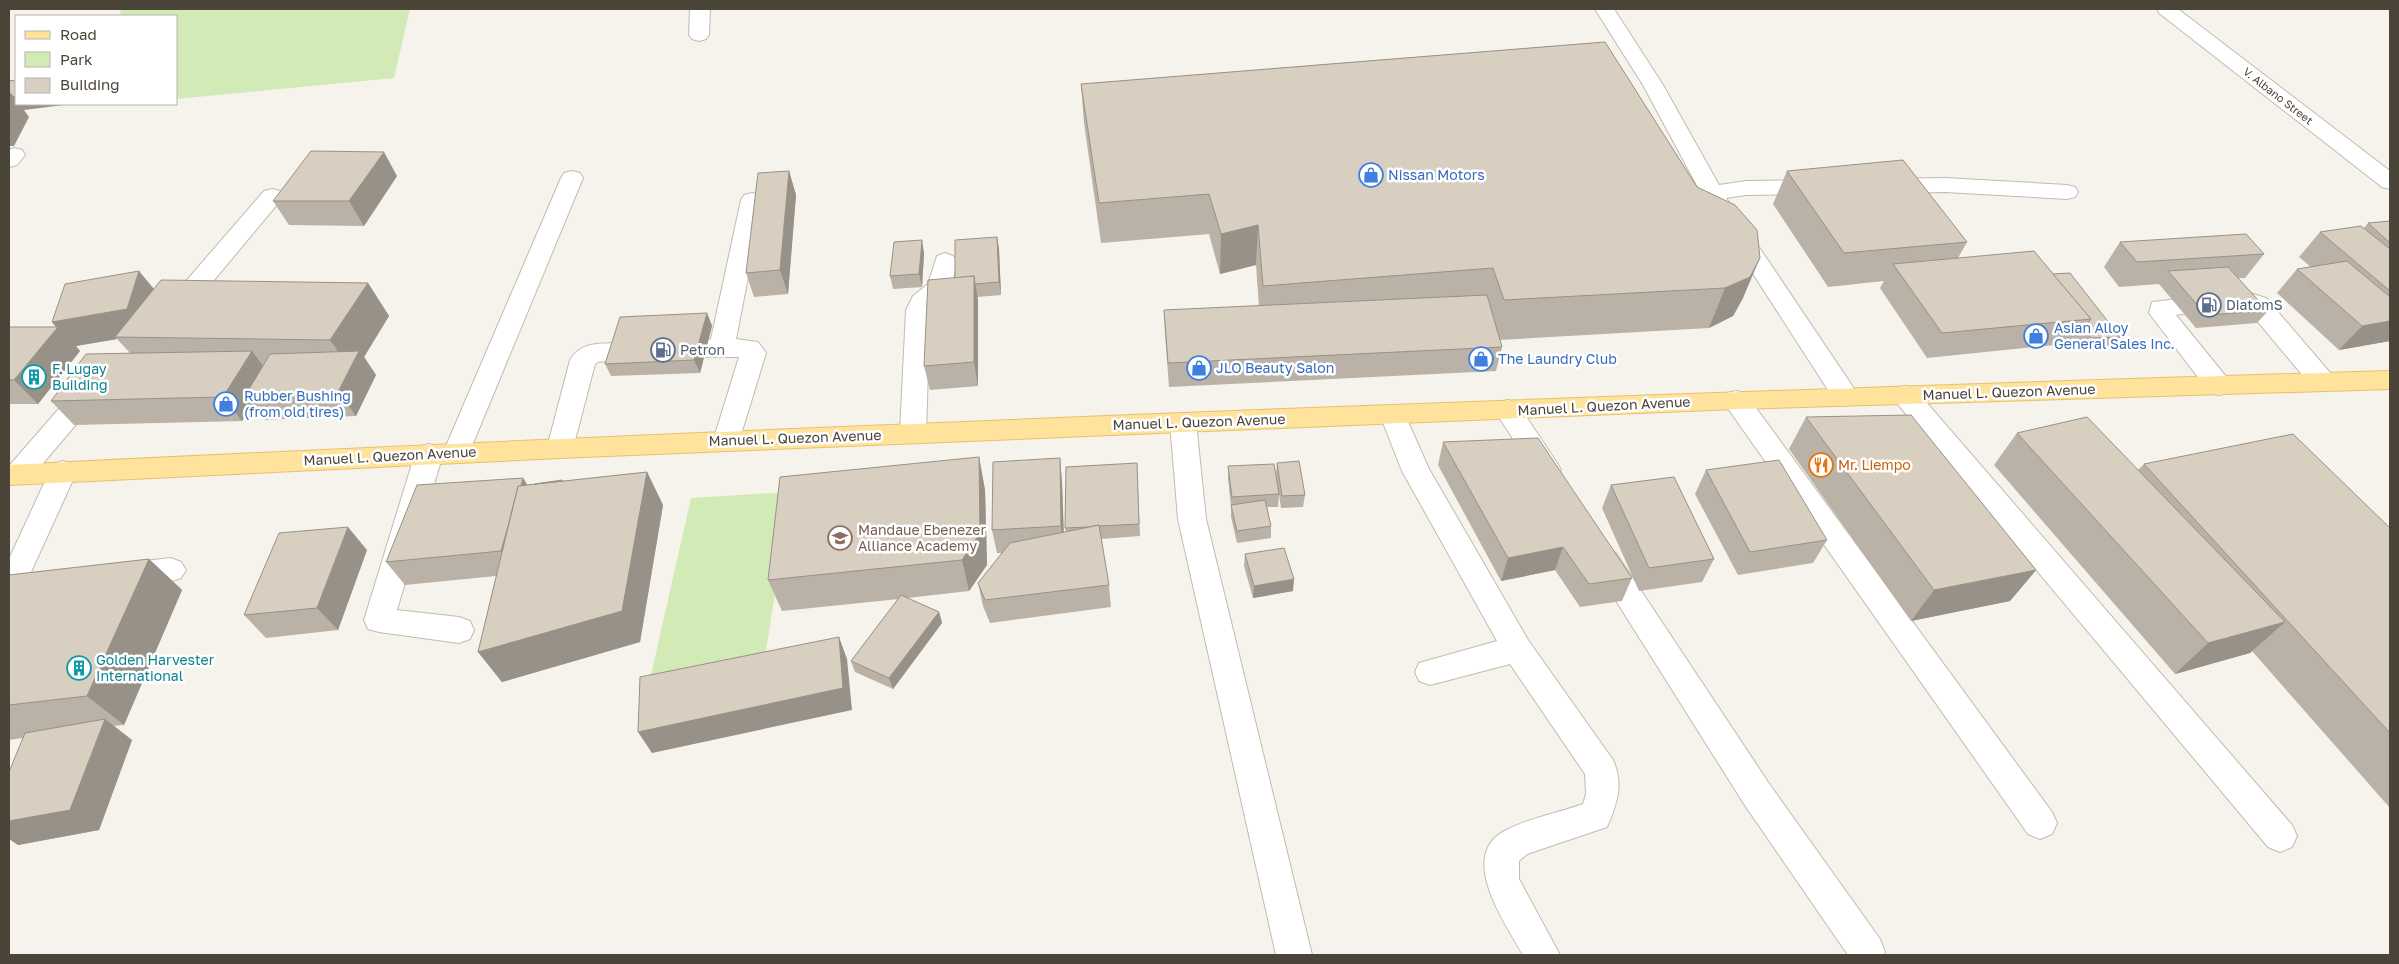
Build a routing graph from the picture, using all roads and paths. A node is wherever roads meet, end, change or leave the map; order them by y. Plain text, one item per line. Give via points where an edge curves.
1 (700, 9) edge
2 (1605, 9) edge
3 (2166, 9) edge
4 (699, 35) dead end
5 (572, 178) dead end
6 (2390, 182) edge
7 (1865, 186) edge
8 (1836, 187) edge
9 (2067, 192) dead end
10 (1712, 193) junction
11 (272, 196) dead end
12 (752, 200) dead end
13 (945, 260) dead end
14 (2238, 302) edge
15 (2178, 306) dead end
16 (162, 325) edge
17 (620, 352) edge
18 (108, 374) edge
19 (2390, 380) edge
20 (2323, 382) junction
21 (2219, 386) junction
22 (1905, 395) junction
23 (1846, 397) junction
24 (1736, 400) junction
25 (1508, 410) junction
26 (1393, 415) junction
27 (1183, 423) junction
28 (913, 434) junction
29 (726, 441) junction
30 (560, 448) junction
31 (442, 453) junction
32 (63, 471) junction
33 (13, 475) edge
34 (1561, 492) edge
35 (1593, 542) edge
36 (171, 570) dead end
37 (96, 577) edge
38 (40, 583) edge
39 (10, 586) edge
40 (459, 630) dead end
41 (1517, 649) junction
42 (1430, 672) dead end
43 (2040, 823) dead end
44 (2280, 836) dead end
45 (1867, 952) dead end
46 (1294, 955) edge
47 (1542, 955) edge

1 - 4 street
2 - 10 street via 1653,85
3 - 6 street, V. Albano Street
5 - 31 street
7 - 9 street via 1945,185
8 - 10 street via 1746,188
10 - 23 street
11 - 16 street
12 - 29 street via 714,348 741,346 753,353
13 - 28 street via 939,287 918,310
14 - 20 street via 2257,304
15 - 21 street via 2161,308 2161,313
17 - 30 street via 592,353 583,360
18 - 33 street via 86,393
19 - 20 main road, Manuel L. Quezon Avenue
20 - 21 main road, Manuel L. Quezon Avenue
21 - 22 main road, Manuel L. Quezon Avenue
22 - 23 main road, Manuel L. Quezon Avenue
22 - 44 street
23 - 24 main road, Manuel L. Quezon Avenue
24 - 25 main road, Manuel L. Quezon Avenue
24 - 43 street
25 - 26 main road, Manuel L. Quezon Avenue
25 - 34 street
26 - 27 main road, Manuel L. Quezon Avenue
26 - 41 street via 1416,471
27 - 28 main road, Manuel L. Quezon Avenue
27 - 46 street via 1192,519
28 - 29 main road, Manuel L. Quezon Avenue
29 - 30 main road, Manuel L. Quezon Avenue
30 - 31 main road, Manuel L. Quezon Avenue
31 - 32 main road, Manuel L. Quezon Avenue
31 - 40 street via 380,620
32 - 33 main road, Manuel L. Quezon Avenue
32 - 39 street
35 - 45 street via 1758,796
36 - 37 street
38 - 39 street
41 - 42 street
41 - 47 street via 1601,770 1603,794 1595,816 1516,842 1502,854 1502,882

